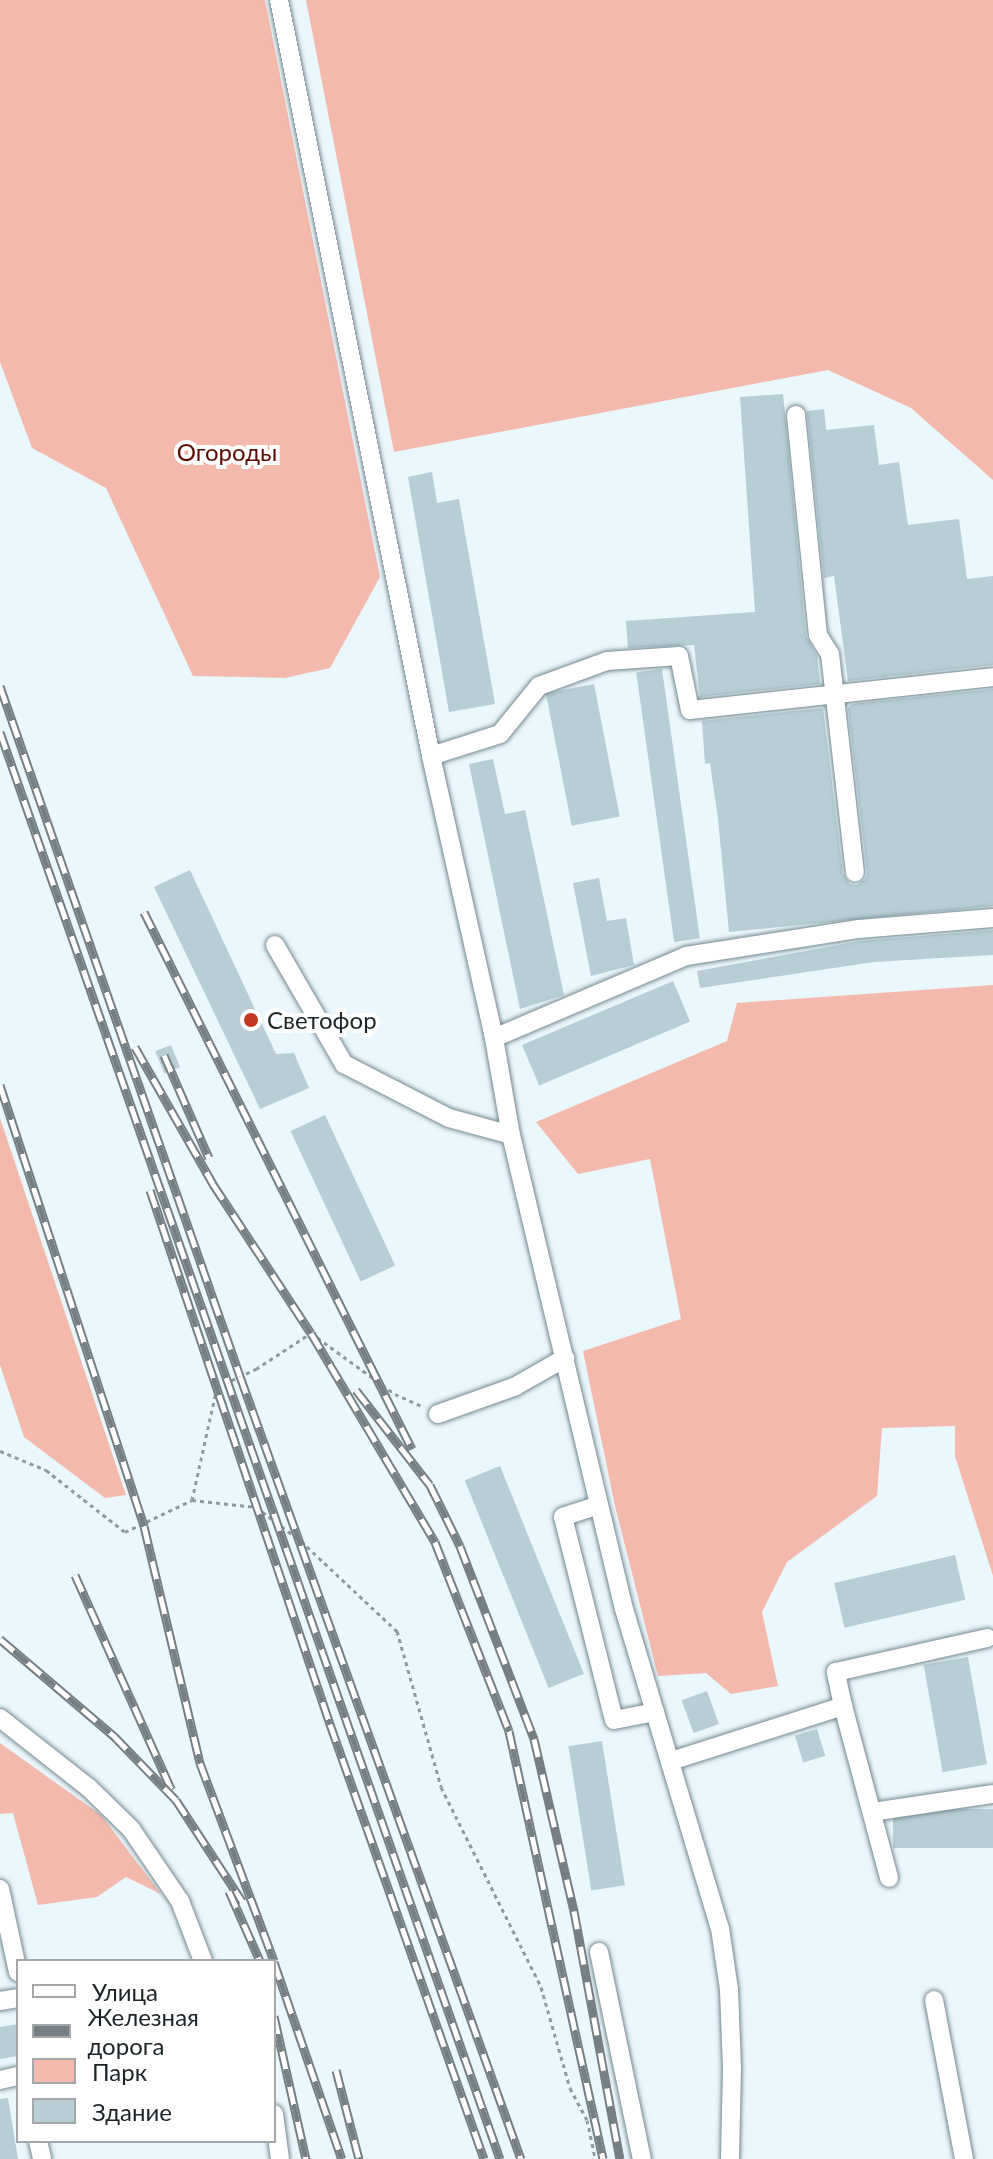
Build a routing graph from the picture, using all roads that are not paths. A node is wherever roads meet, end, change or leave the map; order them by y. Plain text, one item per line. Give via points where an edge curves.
1 (279, 0) edge
2 (796, 415) dead end
3 (993, 677) edge
4 (836, 694) junction
5 (431, 756) junction
6 (855, 873) dead end
7 (993, 918) edge
8 (275, 945) dead end
9 (494, 1038) junction
10 (511, 1135) junction
11 (565, 1358) junction
12 (438, 1414) road end
13 (599, 1505) junction
14 (987, 1638) dead end
15 (843, 1706) junction
16 (655, 1712) junction
17 (0, 1718) edge
18 (671, 1761) junction
19 (993, 1794) edge
20 (872, 1812) junction
21 (889, 1878) dead end
22 (0, 1889) edge
23 (599, 1952) dead end
24 (202, 1959) edge
25 (16, 1963) edge
26 (934, 2000) dead end
27 (276, 2129) edge
28 (280, 2159) edge
29 (642, 2159) edge
30 (730, 2159) edge
31 (964, 2159) edge

1 - 5 street
2 - 4 street via 818,635 830,654
3 - 4 street
4 - 5 street via 690,710 679,656 607,661 539,686 500,734
4 - 6 street
5 - 9 street
7 - 9 street via 859,929 686,956
8 - 10 street via 344,1064 449,1118
9 - 10 street
10 - 11 street
11 - 12 street via 514,1387
11 - 13 street
13 - 16 street
13 - 16 street via 563,1517 614,1720
14 - 15 street via 836,1672
15 - 18 street
15 - 20 street
16 - 18 street
17 - 24 street via 89,1788 131,1829 180,1901
18 - 30 street via 720,1928 732,2052
19 - 20 street
20 - 21 street
22 - 25 street
23 - 29 street
26 - 31 street
27 - 28 street

